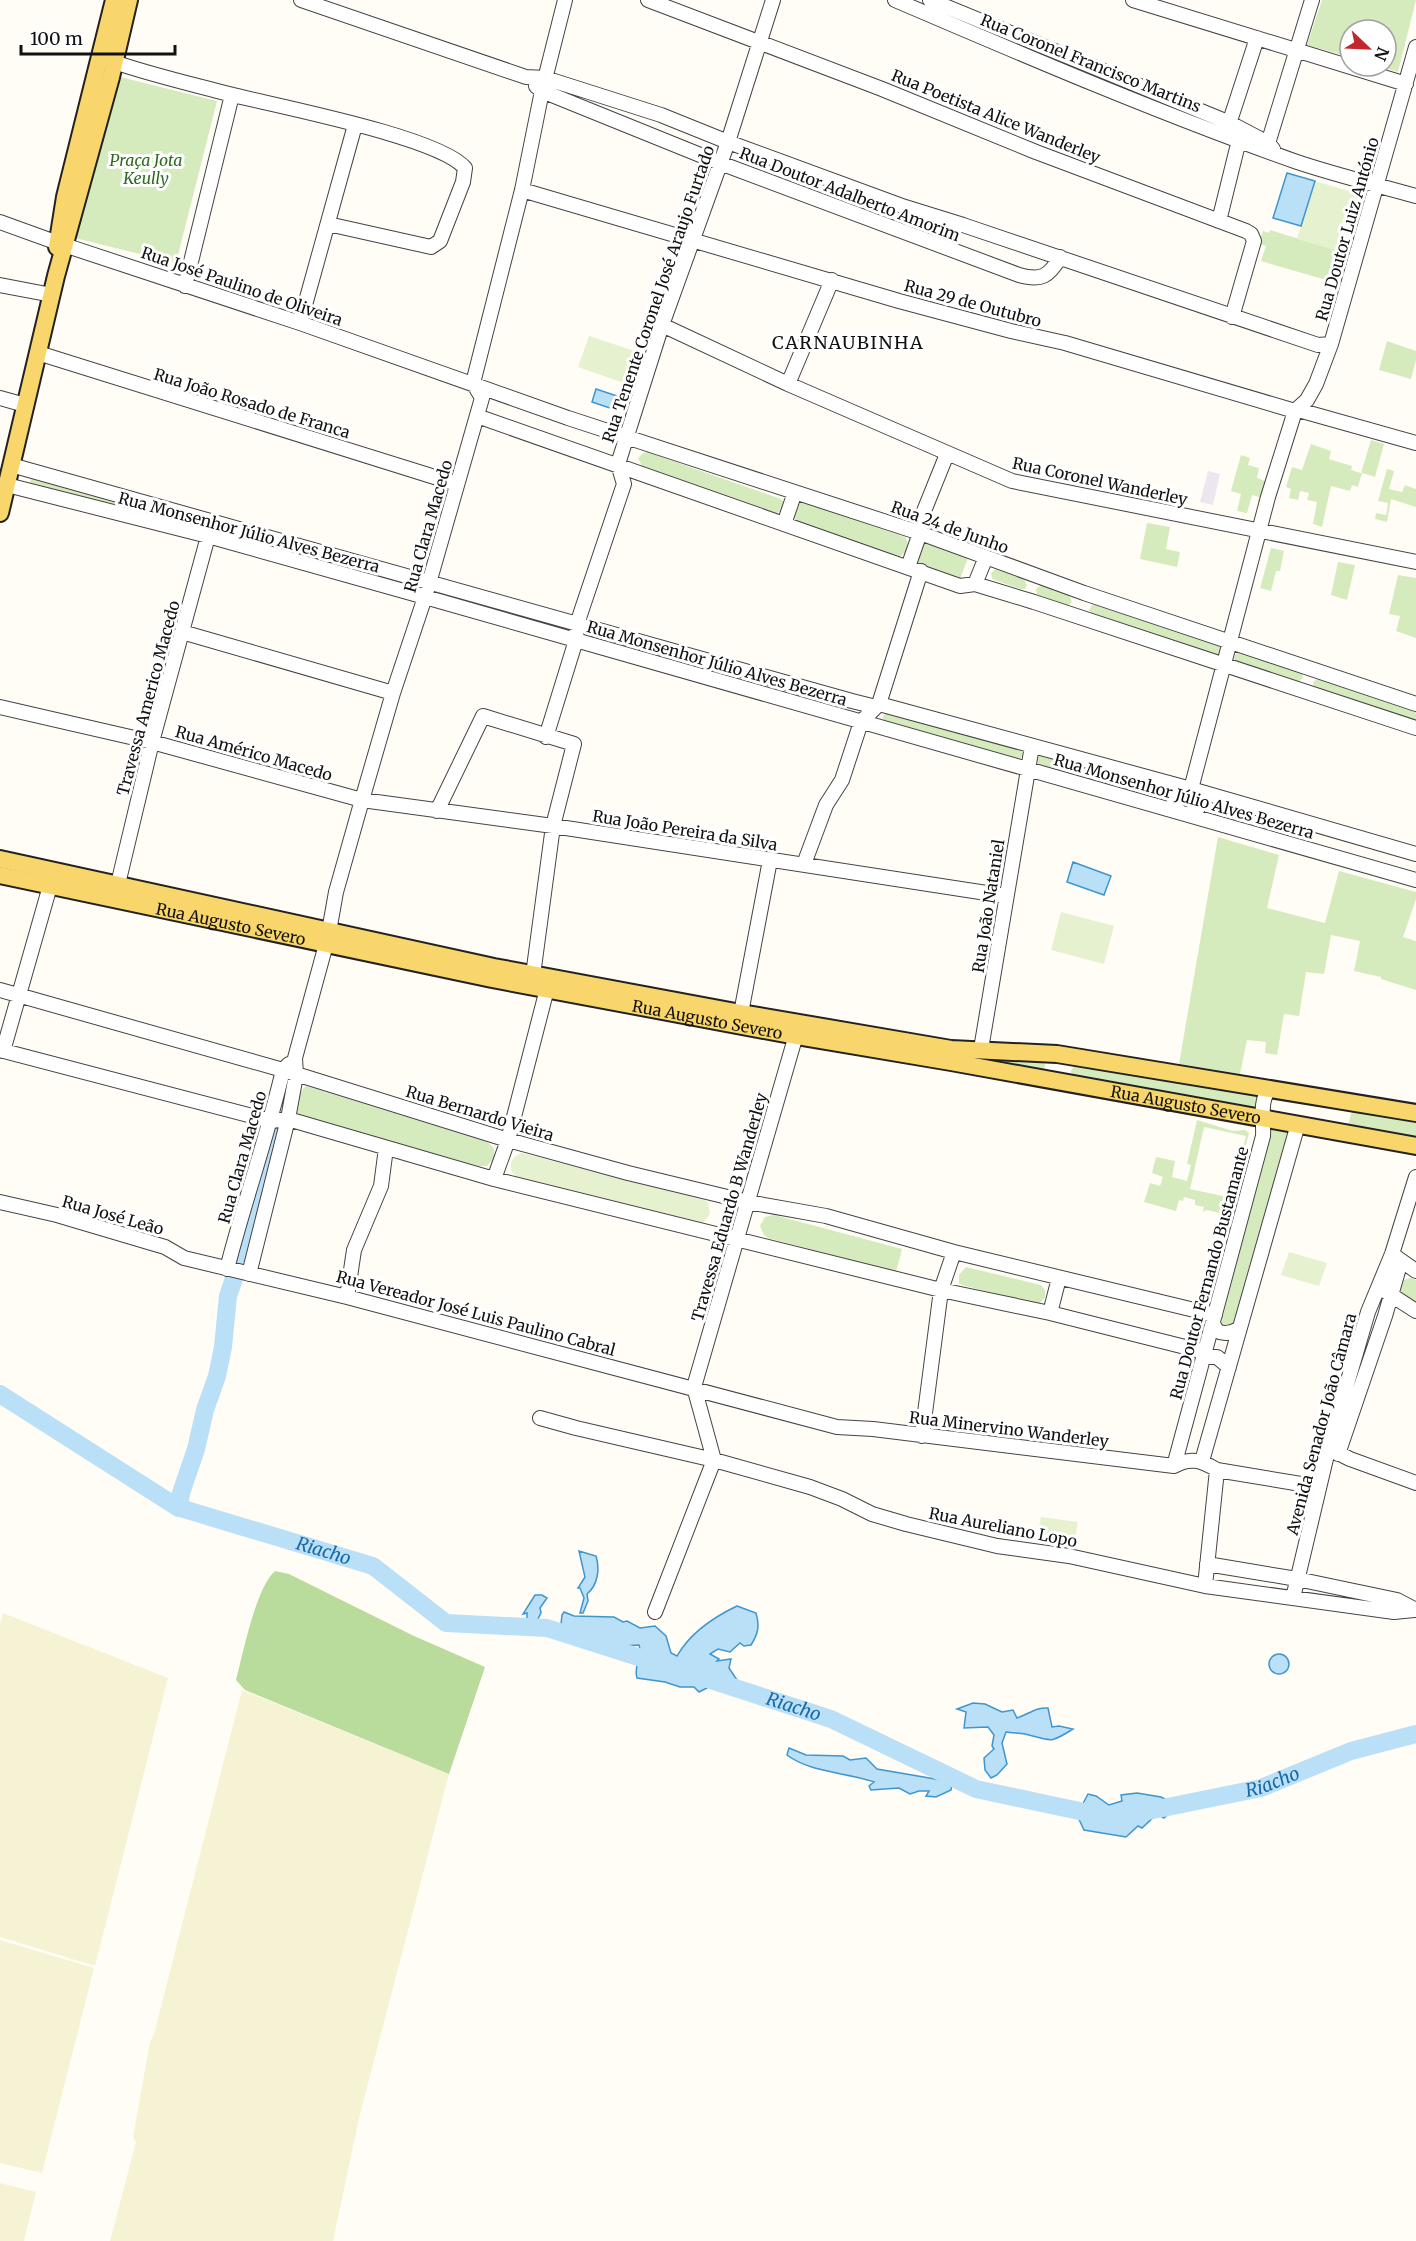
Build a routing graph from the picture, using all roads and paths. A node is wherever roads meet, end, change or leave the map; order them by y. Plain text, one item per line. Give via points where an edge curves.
1 (114, 0) edge
2 (129, 0) edge
3 (301, 0) edge
4 (565, 0) edge
5 (648, 0) edge
6 (773, 0) edge
7 (895, 0) edge
8 (930, 0) edge
9 (1133, 0) edge
10 (1312, 0) edge
11 (1257, 38) junction
12 (1028, 41) junction
13 (760, 43) junction
14 (1416, 47) edge
15 (1298, 52) junction
16 (1022, 55) junction
17 (114, 62) junction
18 (543, 84) junction
19 (1406, 84) junction
20 (232, 95) junction
21 (661, 115) junction
22 (355, 125) junction
23 (1234, 132) junction
24 (654, 135) junction
25 (728, 142) junction
26 (1270, 149) junction
27 (720, 163) junction
28 (1377, 185) junction
29 (522, 190) junction
30 (1416, 196) edge
31 (905, 207) junction
32 (1219, 220) junction
33 (0, 222) edge
34 (328, 224) junction
35 (897, 230) junction
36 (692, 241) junction
37 (62, 244) junction
38 (1060, 257) junction
39 (832, 280) junction
40 (0, 285) edge
41 (184, 285) junction
42 (52, 295) junction
43 (1232, 317) junction
44 (300, 322) junction
45 (662, 325) junction
46 (1331, 344) junction
47 (38, 353) junction
48 (473, 383) junction
49 (788, 384) junction
50 (0, 398) edge
51 (26, 405) junction
52 (1295, 411) junction
53 (477, 416) junction
54 (627, 436) junction
55 (1416, 443) edge
56 (947, 454) junction
57 (618, 464) junction
58 (11, 465) junction
59 (457, 484) junction
60 (6, 485) junction
61 (795, 492) junction
62 (1, 506) edge
63 (213, 522) junction
64 (784, 524) junction
65 (1260, 531) junction
66 (920, 533) junction
67 (208, 536) junction
68 (986, 557) junction
69 (1416, 562) edge
70 (914, 569) junction
71 (429, 582) junction
72 (975, 584) junction
73 (1084, 593) junction
74 (425, 597) junction
75 (1075, 616) junction
76 (577, 625) junction
77 (182, 632) junction
78 (576, 640) junction
79 (1231, 642) junction
80 (1225, 665) junction
81 (1302, 666) junction
82 (1322, 672) junction
83 (1295, 687) junction
84 (393, 693) junction
85 (1313, 693) junction
86 (879, 704) junction
87 (1416, 704) edge
88 (0, 707) edge
89 (861, 722) junction
90 (1416, 728) edge
91 (546, 737) junction
92 (152, 742) junction
93 (1032, 746) junction
94 (1027, 769) junction
95 (1191, 789) junction
96 (361, 800) junction
97 (438, 811) junction
98 (1184, 813) junction
99 (1296, 819) junction
100 (553, 826) junction
101 (1331, 830) junction
102 (1290, 844) junction
103 (1324, 853) junction
104 (1416, 854) edge
105 (0, 859) edge
106 (770, 861) junction
107 (804, 864) junction
108 (0, 875) edge
109 (1416, 880) edge
110 (117, 884) junction
111 (50, 886) junction
112 (1006, 896) junction
113 (327, 938) junction
114 (493, 973) junction
115 (533, 975) junction
116 (546, 989) junction
117 (0, 990) edge
118 (18, 996) junction
119 (741, 1013) junction
120 (798, 1030) junction
121 (981, 1049) junction
122 (2, 1051) edge
123 (1058, 1054) junction
124 (1075, 1057) junction
125 (289, 1073) junction
126 (1052, 1081) junction
127 (1072, 1084) junction
128 (1269, 1089) junction
129 (1416, 1113) edge
130 (1264, 1118) junction
131 (288, 1119) junction
132 (271, 1121) junction
133 (1298, 1124) junction
134 (508, 1140) junction
135 (1416, 1146) edge
136 (386, 1148) junction
137 (1416, 1177) edge
138 (494, 1179) junction
139 (0, 1202) edge
140 (748, 1202) junction
141 (1412, 1205) edge
142 (737, 1239) junction
143 (954, 1252) junction
144 (1396, 1258) junction
145 (227, 1269) junction
146 (1416, 1271) edge
147 (249, 1274) junction
148 (1059, 1278) junction
149 (1386, 1281) junction
150 (941, 1290) junction
151 (1391, 1296) junction
152 (347, 1297) junction
153 (1416, 1311) edge
154 (1050, 1313) junction
155 (1214, 1320) junction
156 (1240, 1329) junction
157 (1204, 1356) junction
158 (1229, 1367) junction
159 (694, 1387) junction
160 (540, 1418) dead end
161 (922, 1436) junction
162 (1330, 1442) junction
163 (1338, 1454) junction
164 (714, 1460) junction
165 (1202, 1461) junction
166 (1174, 1466) junction
167 (1217, 1470) junction
168 (1416, 1483) edge
169 (1319, 1487) junction
170 (1207, 1564) junction
171 (1297, 1579) junction
172 (1205, 1586) junction
173 (1293, 1598) junction
174 (1415, 1610) edge
175 (656, 1612) dead end

1 - 37 main road via 65,197
2 - 17 main road
3 - 18 street, Rua Doutor Adalberto Amorim
4 - 18 street, Rua Clara Macedo
5 - 13 street, Rua Poetista Alice Wanderley
6 - 13 street, Rua Tenente Coronel José Araujo Furtado
7 - 16 street, Rua Coronel Francisco Martins
8 - 12 street, Rua Coronel Francisco Martins
9 - 11 street
10 - 15 street
11 - 15 street
11 - 23 street
12 - 16 street
12 - 23 street, Rua Coronel Francisco Martins
13 - 25 street, Rua Tenente Coronel José Araujo Furtado
13 - 32 street, Rua Poetista Alice Wanderley
14 - 19 street, Rua Doutor Luiz António
15 - 19 street
15 - 26 street
16 - 23 street, Rua Coronel Francisco Martins
17 - 20 street
17 - 37 main road
18 - 21 street, Rua Doutor Adalberto Amorim
18 - 24 street, Rua Doutor Adalberto Amorim
18 - 29 street, Rua Clara Macedo
19 - 28 street, Rua Doutor Luiz António
20 - 22 street
20 - 41 street
21 - 24 street
21 - 25 street, Rua Doutor Adalberto Amorim
22 - 34 street
22 - 34 street via 435,150 463,165 466,173 440,241 431,247
23 - 26 street, Rua Coronel Francisco Martins
23 - 32 street
24 - 27 street, Rua Doutor Adalberto Amorim
25 - 27 street, Rua Tenente Coronel José Araujo Furtado
25 - 31 street, Rua Doutor Adalberto Amorim
26 - 28 street, Rua Coronel Francisco Martins via 1298,162
27 - 35 street, Rua Doutor Adalberto Amorim
27 - 36 street, Rua Tenente Coronel José Araujo Furtado
28 - 30 street, Rua Coronel Francisco Martins
28 - 46 street, Rua Doutor Luiz António
29 - 36 street, Rua 29 de Outubro
29 - 48 street, Rua Clara Macedo
31 - 35 street
31 - 38 street, Rua Doutor Adalberto Amorim
32 - 43 street, Rua Poetista Alice Wanderley via 1251,234 1254,241
33 - 37 street, Rua José Paulino de Oliveira
34 - 44 street
35 - 38 street, Rua Doutor Adalberto Amorim via 1033,279 1052,271
36 - 39 street, Rua 29 de Outubro
36 - 45 street, Rua Tenente Coronel José Araujo Furtado
37 - 41 street, Rua José Paulino de Oliveira
37 - 42 main road
38 - 43 street, Rua Doutor Adalberto Amorim
39 - 49 street
39 - 52 street, Rua 29 de Outubro
40 - 42 street
41 - 44 street, Rua José Paulino de Oliveira
42 - 47 main road
43 - 46 street, Rua Doutor Adalberto Amorim via 1318,345
44 - 48 street, Rua José Paulino de Oliveira
45 - 49 street, Rua Coronel Wanderley
45 - 54 street, Rua Tenente Coronel José Araujo Furtado
46 - 52 street, Rua Doutor Luiz António via 1316,384
47 - 51 main road
47 - 59 street, Rua João Rosado de Franca
48 - 53 street, Rua Clara Macedo via 482,398
48 - 54 street, Rua 24 de Junho
49 - 56 street, Rua Coronel Wanderley
50 - 51 street
51 - 58 main road
52 - 55 street, Rua 29 de Outubro
52 - 65 street
53 - 57 street
53 - 59 street, Rua Clara Macedo
54 - 57 street, Rua Tenente Coronel José Araujo Furtado
54 - 61 street, Rua 24 de Junho
56 - 65 street, Rua Coronel Wanderley via 1012,481
56 - 66 street via 922,516
57 - 64 street
57 - 76 street, Rua Tenente Coronel José Araujo Furtado via 624,484
58 - 60 main road
58 - 63 street, Rua Monsenhor Júlio Alves Bezerra
59 - 71 street, Rua Clara Macedo
60 - 62 main road
60 - 67 street, Rua Monsenhor Júlio Alves Bezerra
61 - 64 street
61 - 66 street, Rua 24 de Junho
63 - 67 street, Travessa Americo Macedo
63 - 71 street, Rua Monsenhor Júlio Alves Bezerra
64 - 70 street
65 - 69 street, Rua Coronel Wanderley
65 - 79 street
66 - 68 street, Rua 24 de Junho
66 - 70 street
67 - 74 street, Rua Monsenhor Júlio Alves Bezerra
67 - 77 street, Travessa Americo Macedo
68 - 72 street
68 - 73 street, Rua 24 de Junho
70 - 72 street via 960,586
70 - 86 street
71 - 74 street, Rua Clara Macedo
71 - 76 street, Rua Monsenhor Júlio Alves Bezerra
72 - 75 street
73 - 75 street
73 - 79 street, Rua 24 de Junho
74 - 78 street, Rua Monsenhor Júlio Alves Bezerra
74 - 84 street, Rua Clara Macedo
75 - 80 street
76 - 78 street, Rua Tenente Coronel José Araujo Furtado
76 - 86 street, Rua Monsenhor Júlio Alves Bezerra via 852,701
77 - 84 street
77 - 92 street, Travessa Americo Macedo
78 - 89 street, Rua Monsenhor Júlio Alves Bezerra
78 - 91 street, Rua Tenente Coronel José Araujo Furtado
79 - 80 street
79 - 81 street, Rua 24 de Junho
80 - 83 street
80 - 95 street
81 - 82 street, Rua 24 de Junho
81 - 83 street via 1305,679
82 - 85 street via 1311,678 1309,686
82 - 87 street, Rua 24 de Junho
83 - 85 street
84 - 96 street, Rua Clara Macedo
85 - 90 street
86 - 89 street
86 - 93 street, Rua Monsenhor Júlio Alves Bezerra
88 - 92 street, Rua Américo Macedo
89 - 94 street, Rua Monsenhor Júlio Alves Bezerra
89 - 107 street via 842,780 826,805
91 - 97 street via 483,716
91 - 100 street via 574,744
92 - 96 street, Rua Américo Macedo
92 - 110 street, Travessa Americo Macedo
93 - 94 street, Rua João Nataniel
93 - 95 street, Rua Monsenhor Júlio Alves Bezerra
94 - 98 street, Rua Monsenhor Júlio Alves Bezerra
94 - 112 street, Rua João Nataniel
95 - 98 street via 1200,803 1196,810
95 - 99 street, Rua Monsenhor Júlio Alves Bezerra
96 - 97 street, Rua João Pereira da Silva
96 - 113 street, Rua Clara Macedo
97 - 100 street, Rua João Pereira da Silva
98 - 102 street, Rua Monsenhor Júlio Alves Bezerra
99 - 101 street, Rua Monsenhor Júlio Alves Bezerra
99 - 102 street
100 - 106 street, Rua João Pereira da Silva
100 - 115 street
101 - 103 street
101 - 104 street, Rua Monsenhor Júlio Alves Bezerra
102 - 103 street, Rua Monsenhor Júlio Alves Bezerra
103 - 109 street, Rua Monsenhor Júlio Alves Bezerra
105 - 110 main road, Rua Augusto Severo
106 - 107 street, Rua João Pereira da Silva
106 - 119 street
107 - 112 street, Rua João Pereira da Silva
108 - 111 main road, Rua Augusto Severo
110 - 113 main road, Rua Augusto Severo
111 - 113 main road, Rua Augusto Severo
111 - 118 street
112 - 121 street, Rua João Nataniel
113 - 114 main road, Rua Augusto Severo
113 - 125 street, Rua Clara Macedo
114 - 115 main road, Rua Augusto Severo
114 - 116 main road, Rua Augusto Severo
115 - 119 main road, Rua Augusto Severo
116 - 120 main road, Rua Augusto Severo
116 - 134 street
117 - 118 street, Rua Bernardo Vieira
118 - 122 street
118 - 125 street, Rua Bernardo Vieira
119 - 120 main road, Rua Augusto Severo
120 - 121 main road, Rua Augusto Severo via 951,1049
120 - 126 main road, Rua Augusto Severo
120 - 140 street, Travessa Eduardo B Wanderley
121 - 123 main road, Rua Augusto Severo
122 - 132 street
123 - 124 main road, Rua Augusto Severo
123 - 126 main road via 1067,1069 1065,1075
124 - 127 main road via 1068,1073
124 - 128 main road, Rua Augusto Severo
125 - 131 street, Rua Clara Macedo
125 - 132 street, Rua Clara Macedo
125 - 134 street, Rua Bernardo Vieira
126 - 127 main road, Rua Augusto Severo
127 - 130 main road, Rua Augusto Severo
128 - 129 main road, Rua Augusto Severo
128 - 130 street, Rua Doutor Fernando Bustamante via 1262,1106
130 - 133 main road, Rua Augusto Severo
130 - 155 street, Rua Doutor Fernando Bustamante via 1263,1137
131 - 132 street
131 - 136 street
131 - 147 street, Rua Clara Macedo
132 - 145 street, Rua Clara Macedo
133 - 135 main road, Rua Augusto Severo
133 - 156 street
134 - 138 street
134 - 140 street, Rua Bernardo Vieira
136 - 138 street
136 - 152 street via 381,1186 354,1250
137 - 141 street, Avenida Senador João Câmara
138 - 142 street
139 - 145 street, Rua José Leão via 57,1215
140 - 142 street, Travessa Eduardo B Wanderley
140 - 143 street, Rua Bernardo Vieira via 826,1216
141 - 144 street, Avenida Senador João Câmara
142 - 150 street
142 - 159 street, Travessa Eduardo B Wanderley
143 - 148 street, Rua Bernardo Vieira
143 - 150 street
144 - 146 street
144 - 149 street, Avenida Senador João Câmara
145 - 147 street, Rua José Leão
147 - 152 street, Rua Vereador José Luis Paulino Cabral
148 - 154 street
148 - 155 street, Rua Bernardo Vieira
149 - 151 street, Avenida Senador João Câmara
149 - 162 street, Avenida Senador João Câmara via 1368,1312
150 - 154 street
150 - 161 street
151 - 153 street
151 - 163 street, Avenida Senador João Câmara
152 - 159 street, Rua Vereador José Luis Paulino Cabral
154 - 157 street
155 - 156 street, Rua Bernardo Vieira via 1217,1331 1225,1334
155 - 157 street, Rua Doutor Fernando Bustamante
156 - 158 street
157 - 158 street via 1217,1357
157 - 166 street, Rua Doutor Fernando Bustamante
158 - 165 street
159 - 161 street, Rua Minervino Wanderley via 837,1426
159 - 164 street
160 - 164 street
161 - 166 street, Rua Minervino Wanderley
162 - 163 street via 1331,1449
162 - 169 street, Avenida Senador João Câmara
163 - 168 street
164 - 172 street, Rua Aureliano Lopo via 810,1487 906,1524 997,1546 1069,1556
164 - 175 street
165 - 166 street, Rua Minervino Wanderley via 1185,1460
165 - 167 street
167 - 169 street
167 - 170 street
169 - 171 street, Avenida Senador João Câmara
170 - 171 street, Rua Aureliano Lopo
170 - 172 street
171 - 173 street
171 - 174 street, Rua Aureliano Lopo via 1397,1600
172 - 173 street, Rua Aureliano Lopo
173 - 174 street, Rua Aureliano Lopo via 1394,1612

